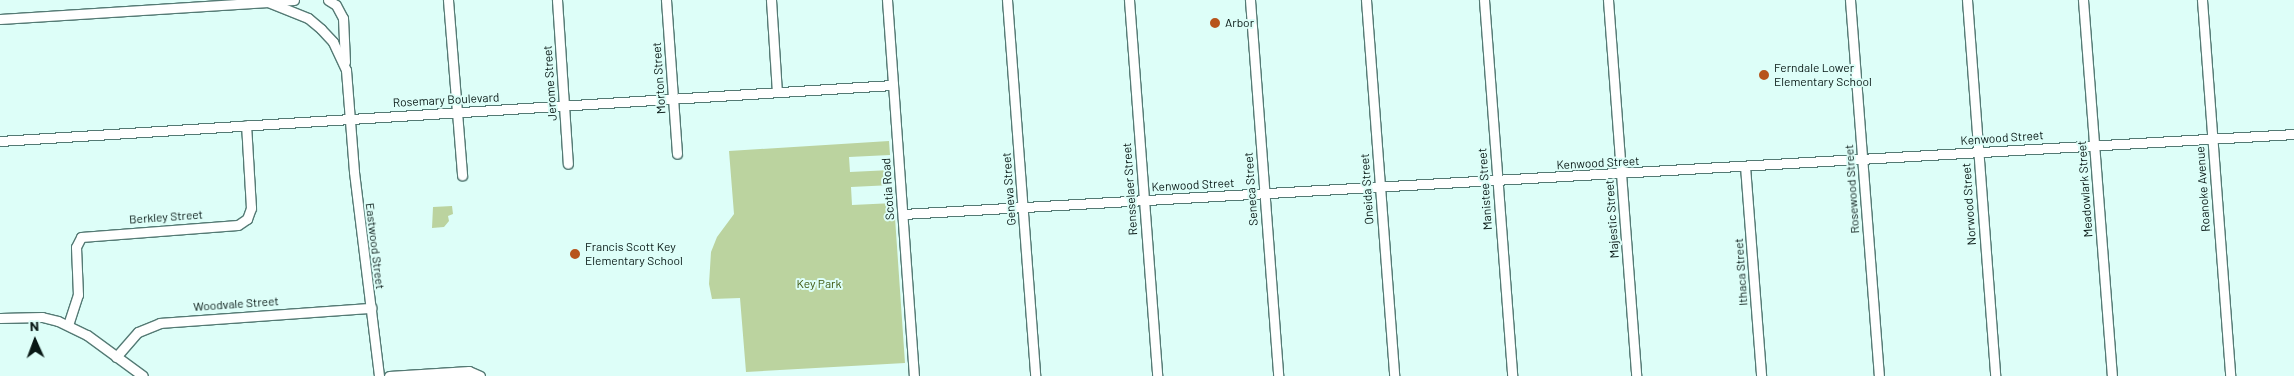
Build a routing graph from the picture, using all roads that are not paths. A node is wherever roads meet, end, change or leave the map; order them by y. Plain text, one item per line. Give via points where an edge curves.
1 (294, 0) edge
2 (328, 0) edge
3 (448, 0) edge
4 (557, 0) edge
5 (666, 0) edge
6 (771, 0) edge
7 (887, 0) edge
8 (1007, 0) edge
9 (1128, 0) edge
10 (1250, 0) edge
11 (1366, 0) edge
12 (1484, 0) edge
13 (1608, 0) edge
14 (1850, 0) edge
15 (1967, 0) edge
16 (2083, 0) edge
17 (2202, 0) edge
18 (268, 2) junction
19 (0, 19) edge
20 (346, 70) junction
21 (893, 85) junction
22 (777, 92) junction
23 (673, 98) junction
24 (564, 105) junction
25 (456, 112) junction
26 (350, 118) junction
27 (246, 125) junction
28 (2294, 134) edge
29 (2212, 139) junction
30 (0, 141) edge
31 (2094, 145) junction
32 (1978, 152) junction
33 (677, 154) dead end
34 (1862, 159) junction
35 (568, 164) dead end
36 (1745, 166) junction
37 (1621, 174) junction
38 (462, 175) dead end
39 (1497, 181) junction
40 (1380, 187) junction
41 (1264, 194) junction
42 (1143, 201) junction
43 (1022, 207) junction
44 (902, 214) junction
45 (371, 308) junction
46 (0, 318) edge
47 (68, 325) junction
48 (116, 357) junction
49 (143, 376) edge
50 (380, 376) edge
51 (389, 376) edge
52 (480, 376) edge
53 (914, 376) edge
54 (1035, 376) edge
55 (1157, 376) edge
56 (1278, 376) edge
57 (1394, 376) edge
58 (1512, 376) edge
59 (1636, 376) edge
60 (1761, 376) edge
61 (1879, 376) edge
62 (1995, 376) edge
63 (2112, 376) edge
64 (2230, 376) edge

1 - 18 street
2 - 20 street, Eastwood Street via 336,5 343,18
3 - 25 street
4 - 24 street, Jerome Street
5 - 23 street, Morton Street
6 - 22 street
7 - 21 street, Scotia Road
8 - 43 street, Geneva Street
9 - 42 street, Rensselaer Street
10 - 41 street, Seneca Street
11 - 40 street, Oneida Street
12 - 39 street, Manistee Street
13 - 37 street, Majestic Street
14 - 34 street, Rosewood Street
15 - 32 street, Norwood Street
16 - 31 street, Meadowlark Street
17 - 29 street, Roanoke Avenue
18 - 19 street
18 - 20 street via 302,14 322,29 333,42
20 - 26 street, Eastwood Street
21 - 22 street, Rosemary Boulevard
21 - 44 street, Scotia Road
22 - 23 street, Rosemary Boulevard
23 - 24 street, Rosemary Boulevard
23 - 33 street, Morton Street
24 - 25 street, Rosemary Boulevard
24 - 35 street, Jerome Street
25 - 26 street, Rosemary Boulevard
25 - 38 street
26 - 27 street, Rosemary Boulevard
26 - 45 street, Eastwood Street
27 - 30 street, Rosemary Boulevard
27 - 47 street, Berkley Street via 250,208 246,220 238,225 81,237 76,247 78,296
28 - 29 street, Kenwood Street
29 - 31 street, Kenwood Street
29 - 64 street, Roanoke Avenue
31 - 32 street, Kenwood Street
31 - 63 street, Meadowlark Street
32 - 34 street, Kenwood Street
32 - 62 street, Norwood Street
34 - 36 street, Kenwood Street
34 - 61 street, Rosewood Street
36 - 37 street, Kenwood Street
36 - 60 street, Ithaca Street
37 - 39 street, Kenwood Street
37 - 59 street, Majestic Street
39 - 40 street, Kenwood Street
39 - 58 street, Manistee Street
40 - 41 street, Kenwood Street
40 - 57 street, Oneida Street
41 - 42 street, Kenwood Street
41 - 56 street, Seneca Street
42 - 43 street, Kenwood Street
42 - 55 street, Rensselaer Street
43 - 44 street, Kenwood Street
43 - 54 street, Geneva Street
44 - 53 street, Scotia Road
45 - 48 street, Woodvale Street via 160,323 138,332
45 - 50 street, Eastwood Street
46 - 47 street via 42,317
47 - 48 street
48 - 49 street
51 - 52 street via 469,371

